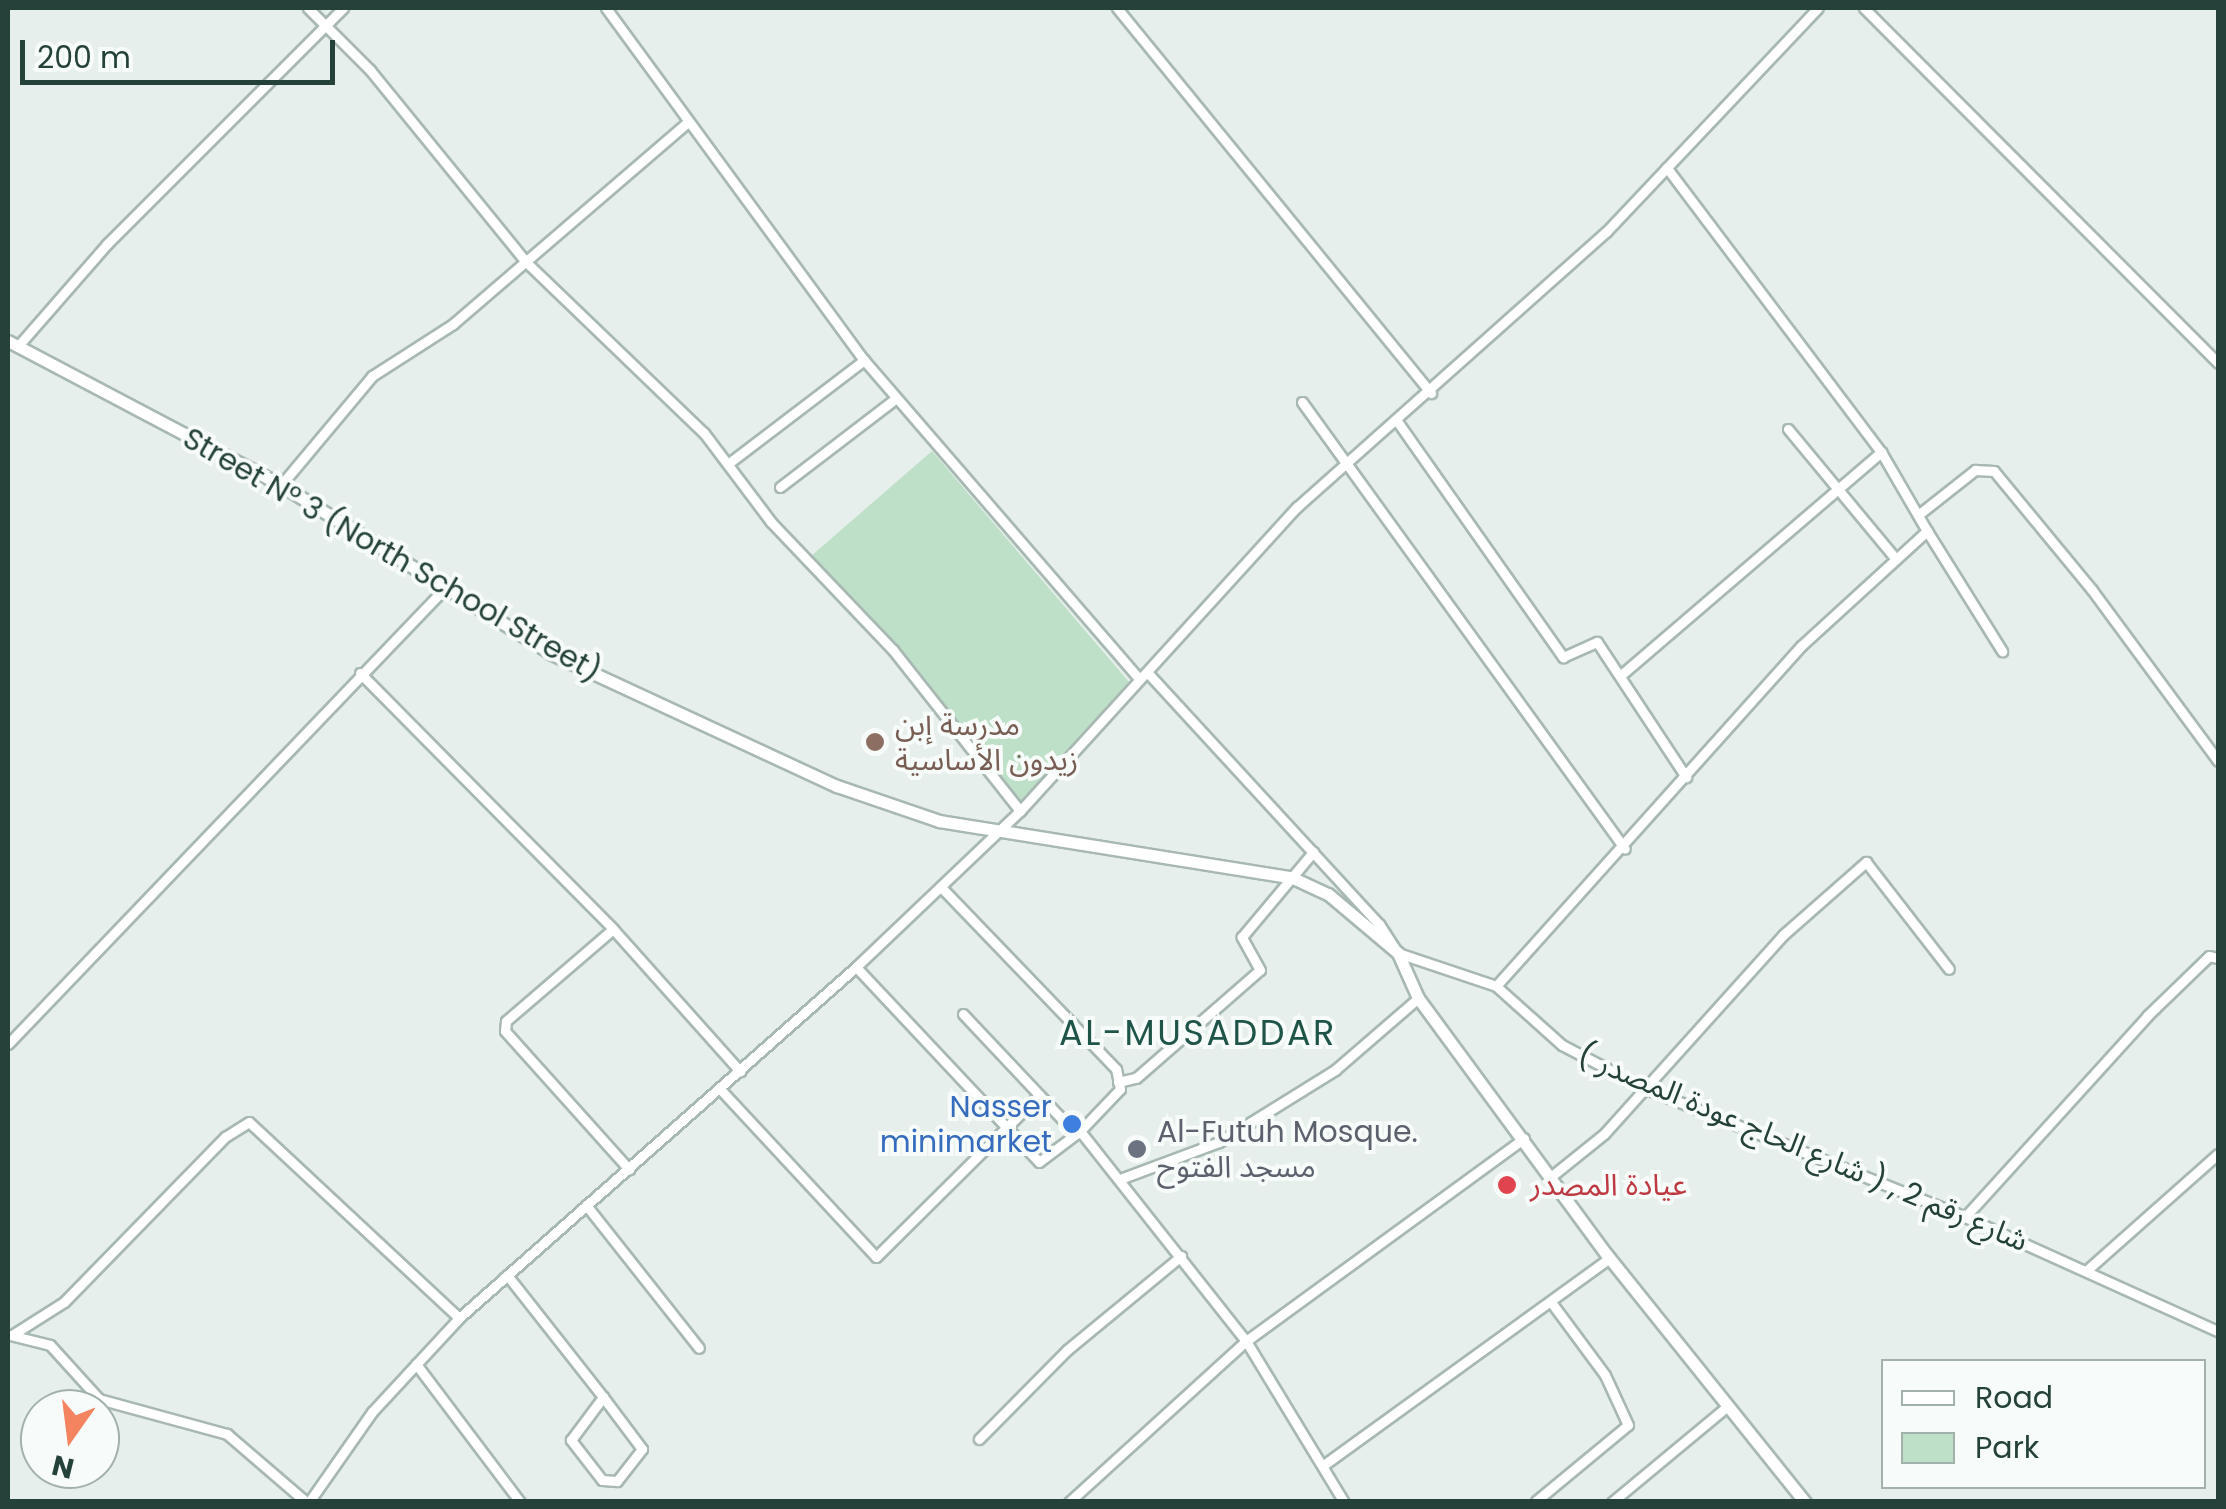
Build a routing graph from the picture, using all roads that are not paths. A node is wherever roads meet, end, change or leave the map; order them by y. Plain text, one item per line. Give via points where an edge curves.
1 (308, 8) edge
2 (343, 8) edge
3 (606, 8) edge
4 (1117, 8) edge
5 (1818, 8) edge
6 (1864, 8) edge
7 (322, 24) junction
8 (687, 123) junction
9 (1667, 168) junction
10 (525, 261) junction
11 (13, 343) edge
12 (864, 360) junction
13 (2218, 363) edge
14 (1431, 393) junction
15 (895, 399) junction
16 (1302, 402) dead end
17 (1397, 421) junction
18 (1788, 429) dead end
19 (1880, 452) junction
20 (730, 463) junction
21 (1346, 465) junction
22 (281, 485) junction
23 (780, 487) dead end
24 (1839, 489) junction
25 (1918, 516) junction
26 (1927, 531) junction
27 (1896, 559) junction
28 (444, 590) junction
29 (2002, 651) dead end
30 (360, 674) junction
31 (1143, 675) junction
32 (1621, 675) junction
33 (2218, 761) edge
34 (1686, 777) junction
35 (1020, 811) junction
36 (999, 829) junction
37 (1625, 849) junction
38 (1313, 852) junction
39 (1293, 878) junction
40 (941, 886) junction
41 (613, 929) junction
42 (1398, 953) junction
43 (2218, 958) edge
44 (856, 967) junction
45 (1949, 969) dead end
46 (1496, 986) junction
47 (1418, 998) junction
48 (963, 1014) dead end
49 (8, 1044) edge
50 (740, 1071) junction
51 (1118, 1082) junction
52 (1642, 1086) junction
53 (720, 1088) junction
54 (1039, 1095) junction
55 (1006, 1124) junction
56 (1078, 1133) junction
57 (1524, 1138) junction
58 (2218, 1154) edge
59 (629, 1169) junction
60 (1553, 1175) junction
61 (1120, 1180) junction
62 (586, 1205) junction
63 (1965, 1217) junction
64 (1181, 1256) junction
65 (1610, 1258) junction
66 (2086, 1270) junction
67 (507, 1275) junction
68 (1551, 1302) junction
69 (459, 1318) junction
70 (2218, 1331) edge
71 (10, 1335) edge
72 (1246, 1340) junction
73 (699, 1348) dead end
74 (416, 1364) junction
75 (603, 1397) junction
76 (1724, 1408) junction
77 (979, 1438) dead end
78 (1325, 1464) junction
79 (1536, 1501) edge
80 (308, 1502) edge
81 (520, 1502) edge
82 (1069, 1502) edge
83 (1344, 1502) edge
84 (1612, 1502) edge
85 (1806, 1502) edge

1 - 7 street
2 - 7 street
3 - 8 street
4 - 14 street
5 - 9 street
6 - 13 street
7 - 10 street via 370,70
7 - 11 street
8 - 10 street
8 - 12 street
9 - 14 street
9 - 19 street
10 - 20 street
10 - 22 street via 453,324 372,376
11 - 22 street, Street N° 3 (North School Street)
12 - 15 street
12 - 20 street
14 - 17 street
15 - 23 street
15 - 31 street
16 - 21 street
17 - 21 street
17 - 32 street via 1563,657 1597,642
18 - 24 street
19 - 24 street
19 - 25 street
20 - 35 street via 771,522 893,650
21 - 31 street via 1297,507
21 - 37 street
22 - 28 street, Street N° 3 (North School Street)
24 - 27 street
24 - 32 street
25 - 26 street
25 - 33 street via 1975,470 1994,471
26 - 27 street
26 - 29 street
27 - 34 street via 1801,646
28 - 30 street
28 - 36 street, Street N° 3 (North School Street) via 587,672 837,786 938,821
30 - 41 street
30 - 49 street
31 - 35 street
31 - 38 street
32 - 34 street
34 - 37 street
35 - 36 street
36 - 39 street, Street N° 3 (North School Street)
36 - 40 street
37 - 46 street
38 - 39 street
38 - 42 street
39 - 42 street, Street N° 3 (North School Street) via 1350,910
39 - 51 street via 1242,937 1260,970 1136,1078
40 - 44 street
40 - 51 street via 1116,1069
41 - 50 street
41 - 59 street via 506,1021 505,1030
42 - 46 street, شارع رقم 2 , ( شارع الحاج عودة المصدر )
42 - 47 street
43 - 63 street via 2209,956 2146,1016
44 - 50 street
44 - 55 street
45 - 52 street via 1866,862 1782,935
46 - 52 street, شارع رقم 2 , ( شارع الحاج عودة المصدر ) via 1562,1045
47 - 57 street
47 - 61 street via 1335,1070 1219,1142
48 - 54 street
50 - 53 street
51 - 56 street via 1120,1089
52 - 60 street via 1604,1134
52 - 63 street, شارع رقم 2 , ( شارع الحاج عودة المصدر )
53 - 55 street via 876,1257
53 - 59 street
54 - 55 street
54 - 56 street
55 - 56 street via 1039,1162
56 - 61 street
57 - 60 street
57 - 72 street
58 - 66 street
59 - 62 street
60 - 65 street
61 - 64 street
62 - 67 street
62 - 73 street
63 - 66 street, شارع رقم 2 , ( شارع الحاج عودة المصدر )
64 - 72 street
64 - 77 street via 1067,1350
65 - 68 street
65 - 76 street
66 - 70 street, شارع رقم 2 , ( شارع الحاج عودة المصدر )
67 - 69 street
67 - 75 street
68 - 78 street
68 - 79 street via 1605,1374 1628,1425
69 - 71 street via 249,1122 225,1137 64,1302
69 - 74 street
71 - 80 street via 50,1345 98,1399 227,1434
72 - 78 street
72 - 82 street
74 - 80 street via 372,1412
74 - 81 street
75 - 75 street via 642,1449 617,1481 602,1480 570,1440
76 - 84 street
76 - 85 street
78 - 83 street

